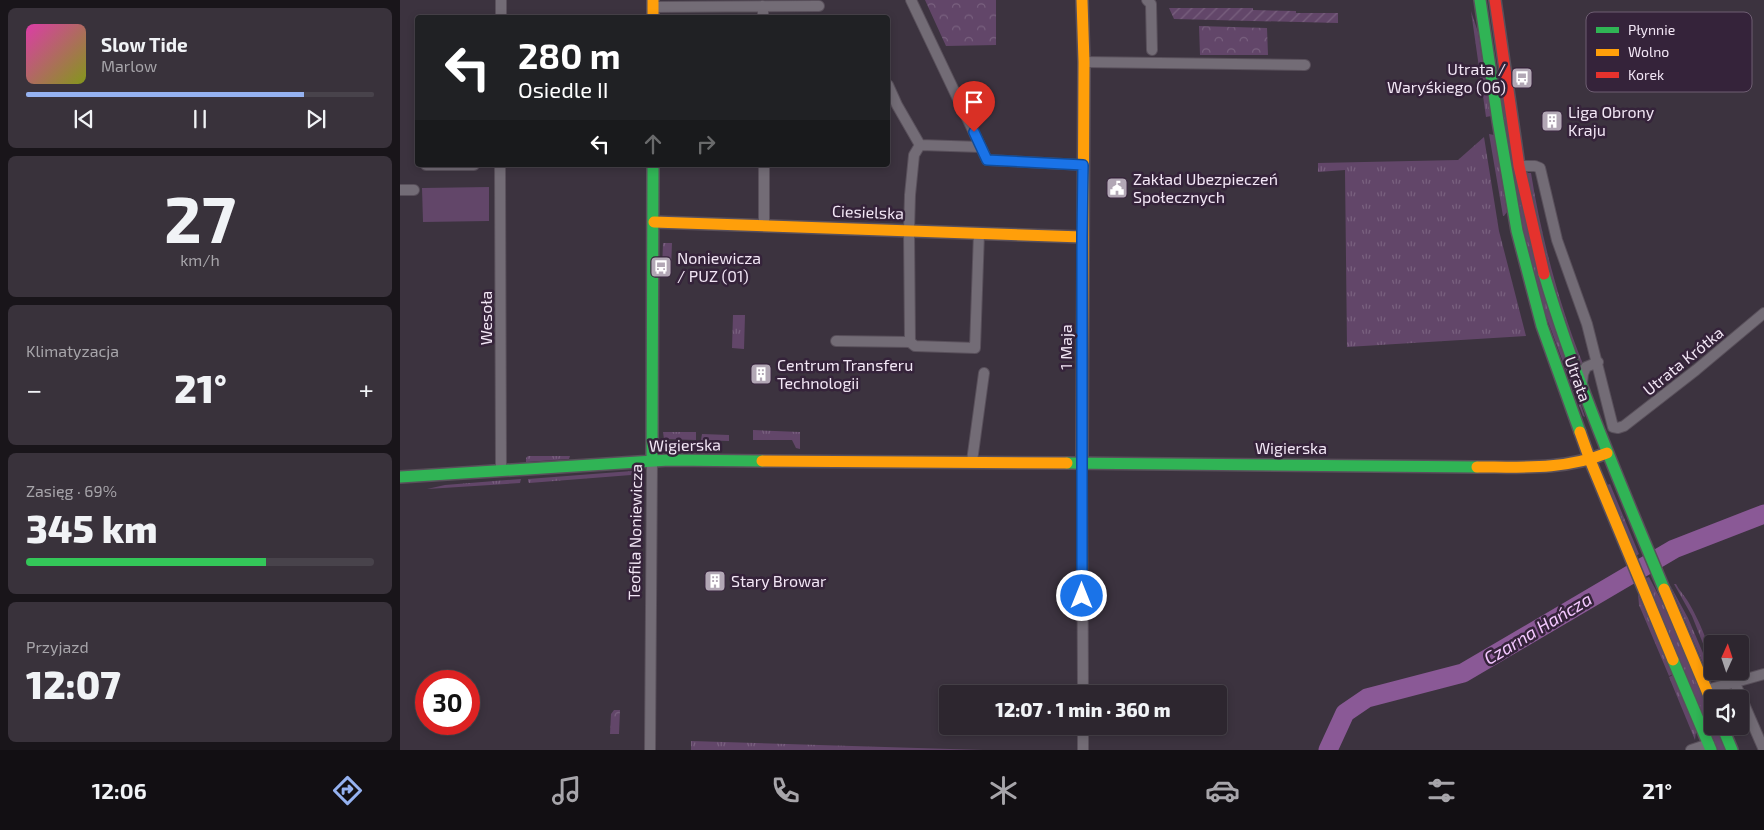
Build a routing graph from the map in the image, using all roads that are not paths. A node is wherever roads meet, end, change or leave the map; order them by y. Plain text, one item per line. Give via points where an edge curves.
1 (501, 0) edge
2 (912, 0) edge
3 (1082, 0) edge
4 (1147, 0) edge
5 (1480, 0) edge
6 (1495, 0) edge
7 (763, 6) junction
8 (819, 6) dead end
9 (653, 8) edge
10 (501, 15) edge
11 (763, 15) edge
12 (1152, 50) dead end
13 (1084, 62) junction
14 (1305, 65) dead end
15 (890, 89) edge
16 (920, 145) junction
17 (981, 147) junction
18 (1083, 165) junction
19 (1520, 166) junction
20 (500, 167) edge
21 (653, 167) edge
22 (764, 167) edge
23 (400, 190) edge
24 (414, 190) dead end
25 (654, 222) junction
26 (764, 226) junction
27 (908, 230) junction
28 (979, 233) junction
29 (1082, 237) junction
30 (1764, 313) edge
31 (836, 341) dead end
32 (910, 342) junction
33 (1598, 362) junction
34 (984, 373) dead end
35 (1582, 389) junction
36 (1607, 453) junction
37 (1590, 460) junction
38 (652, 461) junction
39 (972, 461) junction
40 (1082, 462) junction
41 (501, 471) junction
42 (400, 477) edge
43 (1764, 674) edge
44 (1734, 681) junction
45 (1083, 685) edge
46 (1707, 690) joint
47 (1083, 735) edge
48 (1726, 735) edge
49 (1710, 747) edge
50 (650, 750) edge
51 (1083, 750) edge
52 (1691, 750) edge
53 (1732, 750) edge
54 (1764, 750) edge

1 - 10 street
2 - 17 street
3 - 13 main road, 1 Maja
4 - 12 street via 1151,4
5 - 37 main road, Utrata via 1517,231 1542,326
6 - 19 main road, Utrata
7 - 8 street
7 - 9 street
7 - 11 street
13 - 14 street
13 - 18 main road, 1 Maja
15 - 16 street
16 - 17 street
16 - 27 street via 914,155
17 - 18 street via 987,160
18 - 29 main road, 1 Maja
19 - 33 street via 1540,168 1557,240
19 - 35 main road, Utrata via 1544,274
20 - 41 street, Wesoła
21 - 25 main road, Teofila Noniewicza
22 - 26 street
23 - 24 street
25 - 26 main road, Ciesielska
25 - 38 main road, Teofila Noniewicza
26 - 27 main road, Ciesielska
27 - 28 main road, Ciesielska
27 - 32 street
28 - 29 main road, Ciesielska
28 - 32 street via 975,348 915,346
29 - 40 main road, 1 Maja
30 - 33 street, Utrata Krótka via 1696,370 1618,428 1613,427 1610,420
31 - 32 street
33 - 35 street via 1586,367
34 - 39 street
35 - 36 main road, Utrata
36 - 37 main road, Wigierska
36 - 46 main road, Utrata
37 - 40 main road, Wigierska via 1572,465 1529,467
37 - 49 main road, Utrata
38 - 39 main road, Wigierska
38 - 41 main road, Wigierska
38 - 50 street, Teofila Noniewicza
39 - 40 main road, Wigierska
40 - 45 street, 1 Maja
41 - 42 main road, Wigierska
43 - 44 street
44 - 46 street
44 - 54 street
47 - 51 street
48 - 53 main road
49 - 52 street

